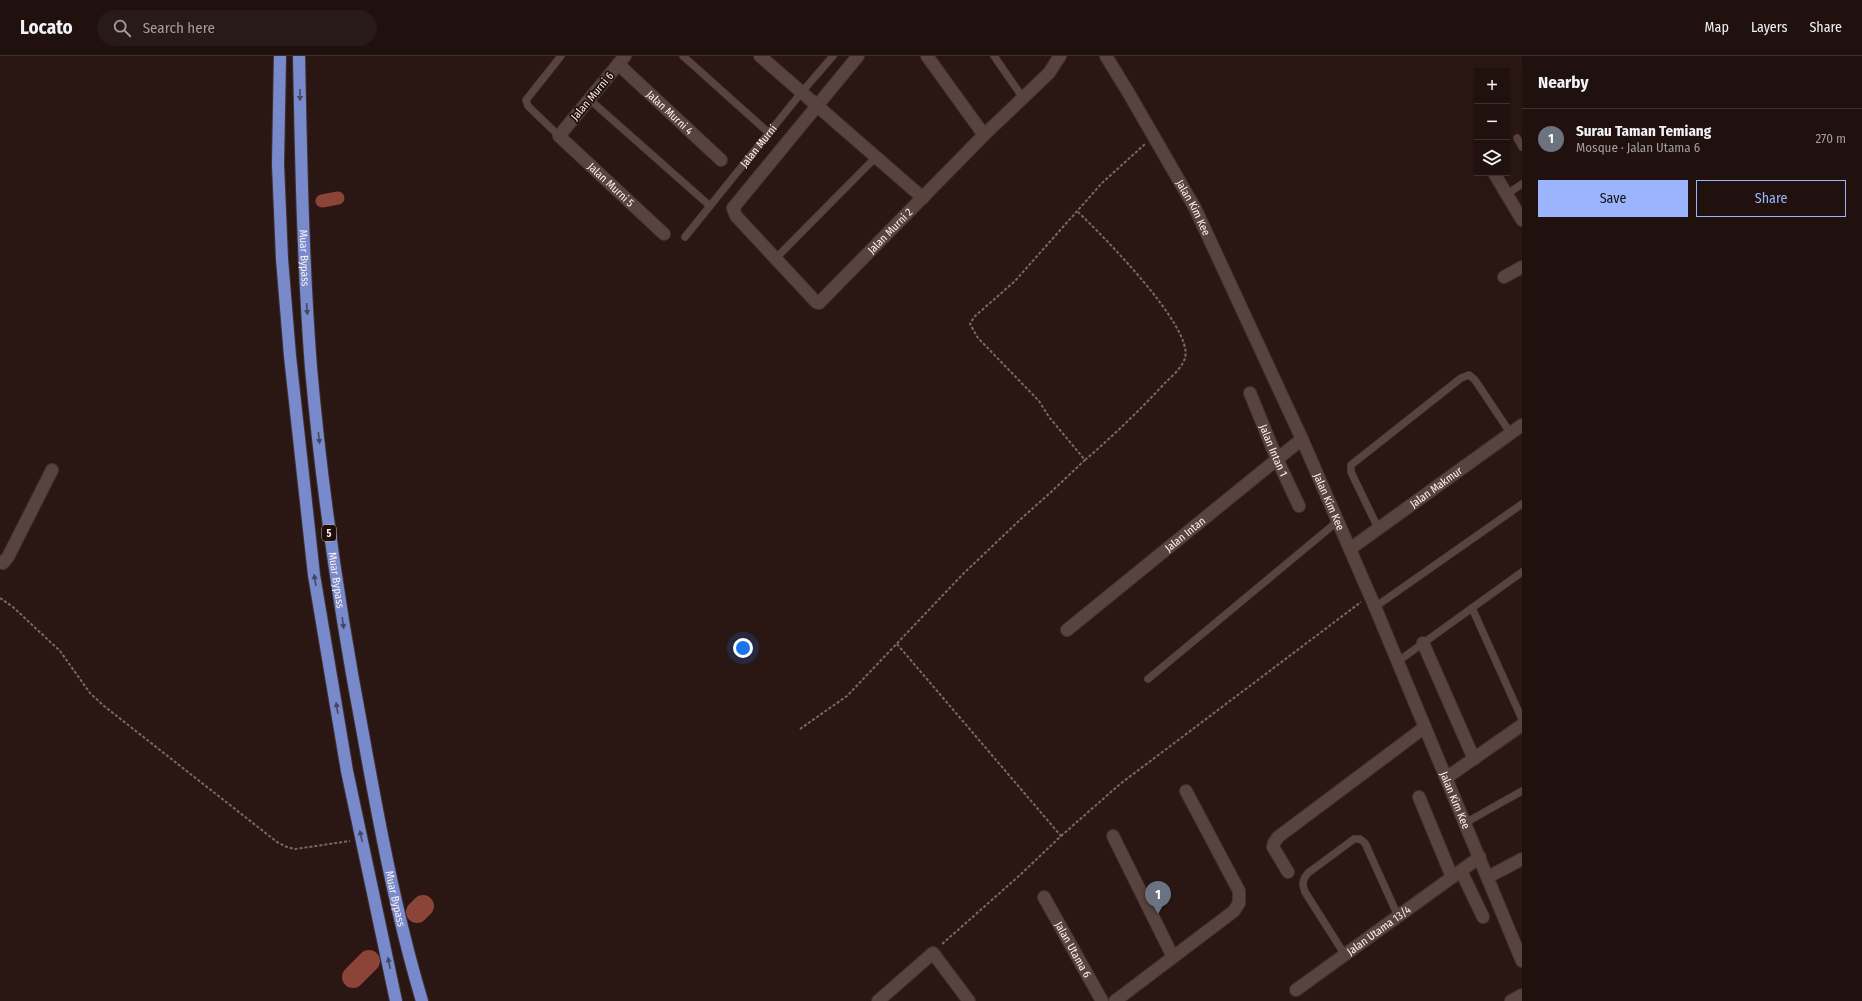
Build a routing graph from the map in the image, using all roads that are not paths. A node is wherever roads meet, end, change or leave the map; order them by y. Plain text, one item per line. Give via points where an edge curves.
1 (280, 56) edge
2 (299, 56) edge
3 (561, 56) edge
4 (683, 56) edge
5 (760, 56) edge
6 (832, 56) edge
7 (858, 56) edge
8 (927, 56) edge
9 (994, 56) edge
10 (1060, 56) edge
11 (1106, 56) edge
12 (621, 60) edge
13 (801, 93) junction
14 (1024, 98) junction
15 (589, 99) junction
16 (816, 107) junction
17 (769, 133) junction
18 (984, 135) junction
19 (559, 136) junction
20 (1517, 138) dead end
21 (1522, 147) edge
22 (876, 157) junction
23 (721, 160) dead end
24 (1496, 176) edge
25 (1522, 184) edge
26 (1507, 194) junction
27 (923, 198) junction
28 (710, 206) junction
29 (733, 208) joint
30 (1522, 220) edge
31 (664, 234) dead end
32 (685, 237) dead end
33 (776, 258) junction
34 (1522, 266) edge
35 (1504, 277) dead end
36 (1250, 393) dead end
37 (1522, 425) edge
38 (1511, 434) junction
39 (1302, 439) junction
40 (1277, 459) junction
41 (52, 470) dead end
42 (1522, 504) edge
43 (1299, 506) dead end
44 (1338, 522) junction
45 (1378, 528) junction
46 (1350, 549) junction
47 (0, 562) edge
48 (1522, 572) edge
49 (1375, 607) junction
50 (1472, 608) junction
51 (1068, 630) dead end
52 (1423, 643) junction
53 (1397, 662) junction
54 (1148, 679) dead end
55 (1522, 719) edge
56 (1522, 725) edge
57 (1424, 727) junction
58 (1474, 759) junction
59 (1446, 778) junction
60 (1522, 790) edge
61 (1186, 791) dead end
62 (1419, 797) dead end
63 (1465, 823) junction
64 (1113, 836) dead end
65 (1480, 857) junction
66 (1521, 862) edge
67 (1288, 872) dead end
68 (1456, 874) junction
69 (1488, 877) junction
70 (1044, 897) dead end
71 (1398, 916) junction
72 (1483, 917) dead end
73 (1345, 954) junction
74 (1173, 957) junction
75 (1522, 961) edge
76 (1296, 990) dead end
77 (1522, 995) edge
78 (396, 1001) edge
79 (422, 1001) edge
80 (878, 1001) edge
81 (969, 1001) edge
82 (1102, 1001) edge
83 (1115, 1001) edge
84 (1511, 1001) edge

78 -> 1 highway, Muar Bypass / 5 via 347,772 314,575 282,259 278,164
2 -> 79 highway, Muar Bypass / 5 via 304,257 312,369 330,533 343,629 373,790 411,965
3 - 19 lane via 526,100 528,106
4 - 17 lane
5 - 13 street
6 - 13 lane, Jalan Murni
7 - 16 street, Jalan Murni
8 - 18 street
9 - 14 lane
10 - 14 street, Jalan Murni 2 via 1049,73
11 - 39 street, Jalan Kim Kee via 1195,208
12 - 15 street, Jalan Murni 6
12 - 23 street, Jalan Murni 4
13 - 16 street
13 - 17 lane, Jalan Murni
14 - 18 street, Jalan Murni 2
15 - 19 street, Jalan Murni 6
15 - 28 lane
16 - 22 street
16 - 29 street, Jalan Murni
17 - 28 lane, Jalan Murni
18 - 27 street, Jalan Murni 2
19 - 31 street, Jalan Murni 5
20 - 21 lane
22 - 27 street
22 - 33 lane
24 - 26 street
25 - 26 lane
26 - 30 street
27 - 33 street, Jalan Murni 2 via 820,303 816,302
28 - 32 lane, Jalan Murni
29 - 33 street, Jalan Murni 2 via 736,216
34 - 35 street
36 - 40 street, Jalan Intan 1
37 - 38 street, Jalan Makmur
38 - 45 street, Jalan Makmur
38 - 45 lane via 1475,380 1469,375 1461,378 1351,465 1351,472
39 - 40 street, Jalan Intan
39 - 44 street, Jalan Kim Kee
40 - 43 street, Jalan Intan 1
40 - 51 street, Jalan Intan
41 - 47 street via 8,557 3,563
42 - 49 lane
44 - 46 street, Jalan Kim Kee
44 - 54 lane
45 - 46 street, Jalan Makmur
46 - 49 street, Jalan Kim Kee
48 - 50 lane
49 - 53 street, Jalan Kim Kee
50 - 52 lane
50 - 55 lane
52 - 53 lane
52 - 58 street
53 - 57 street, Jalan Kim Kee
56 - 58 street
57 - 59 street, Jalan Kim Kee
57 - 67 street via 1278,837 1273,847
58 - 59 street
59 - 63 street, Jalan Kim Kee
60 - 63 lane
61 - 74 street via 1238,891 1239,903 1234,911
62 - 68 street
63 - 65 street, Jalan Kim Kee
64 - 74 street
65 - 68 street, Jalan Utama 13/4
65 - 69 street, Jalan Kim Kee
66 - 69 street
68 - 71 street, Jalan Utama 13/4
68 - 72 street
69 - 75 street, Jalan Kim Kee
70 - 82 street, Jalan Utama 6
71 - 73 street, Jalan Utama 13/4
71 - 73 lane via 1365,843 1360,839 1354,839 1308,873 1302,886
73 - 76 street, Jalan Utama 13/4
74 - 83 street
77 - 84 street
80 - 81 street via 933,953

